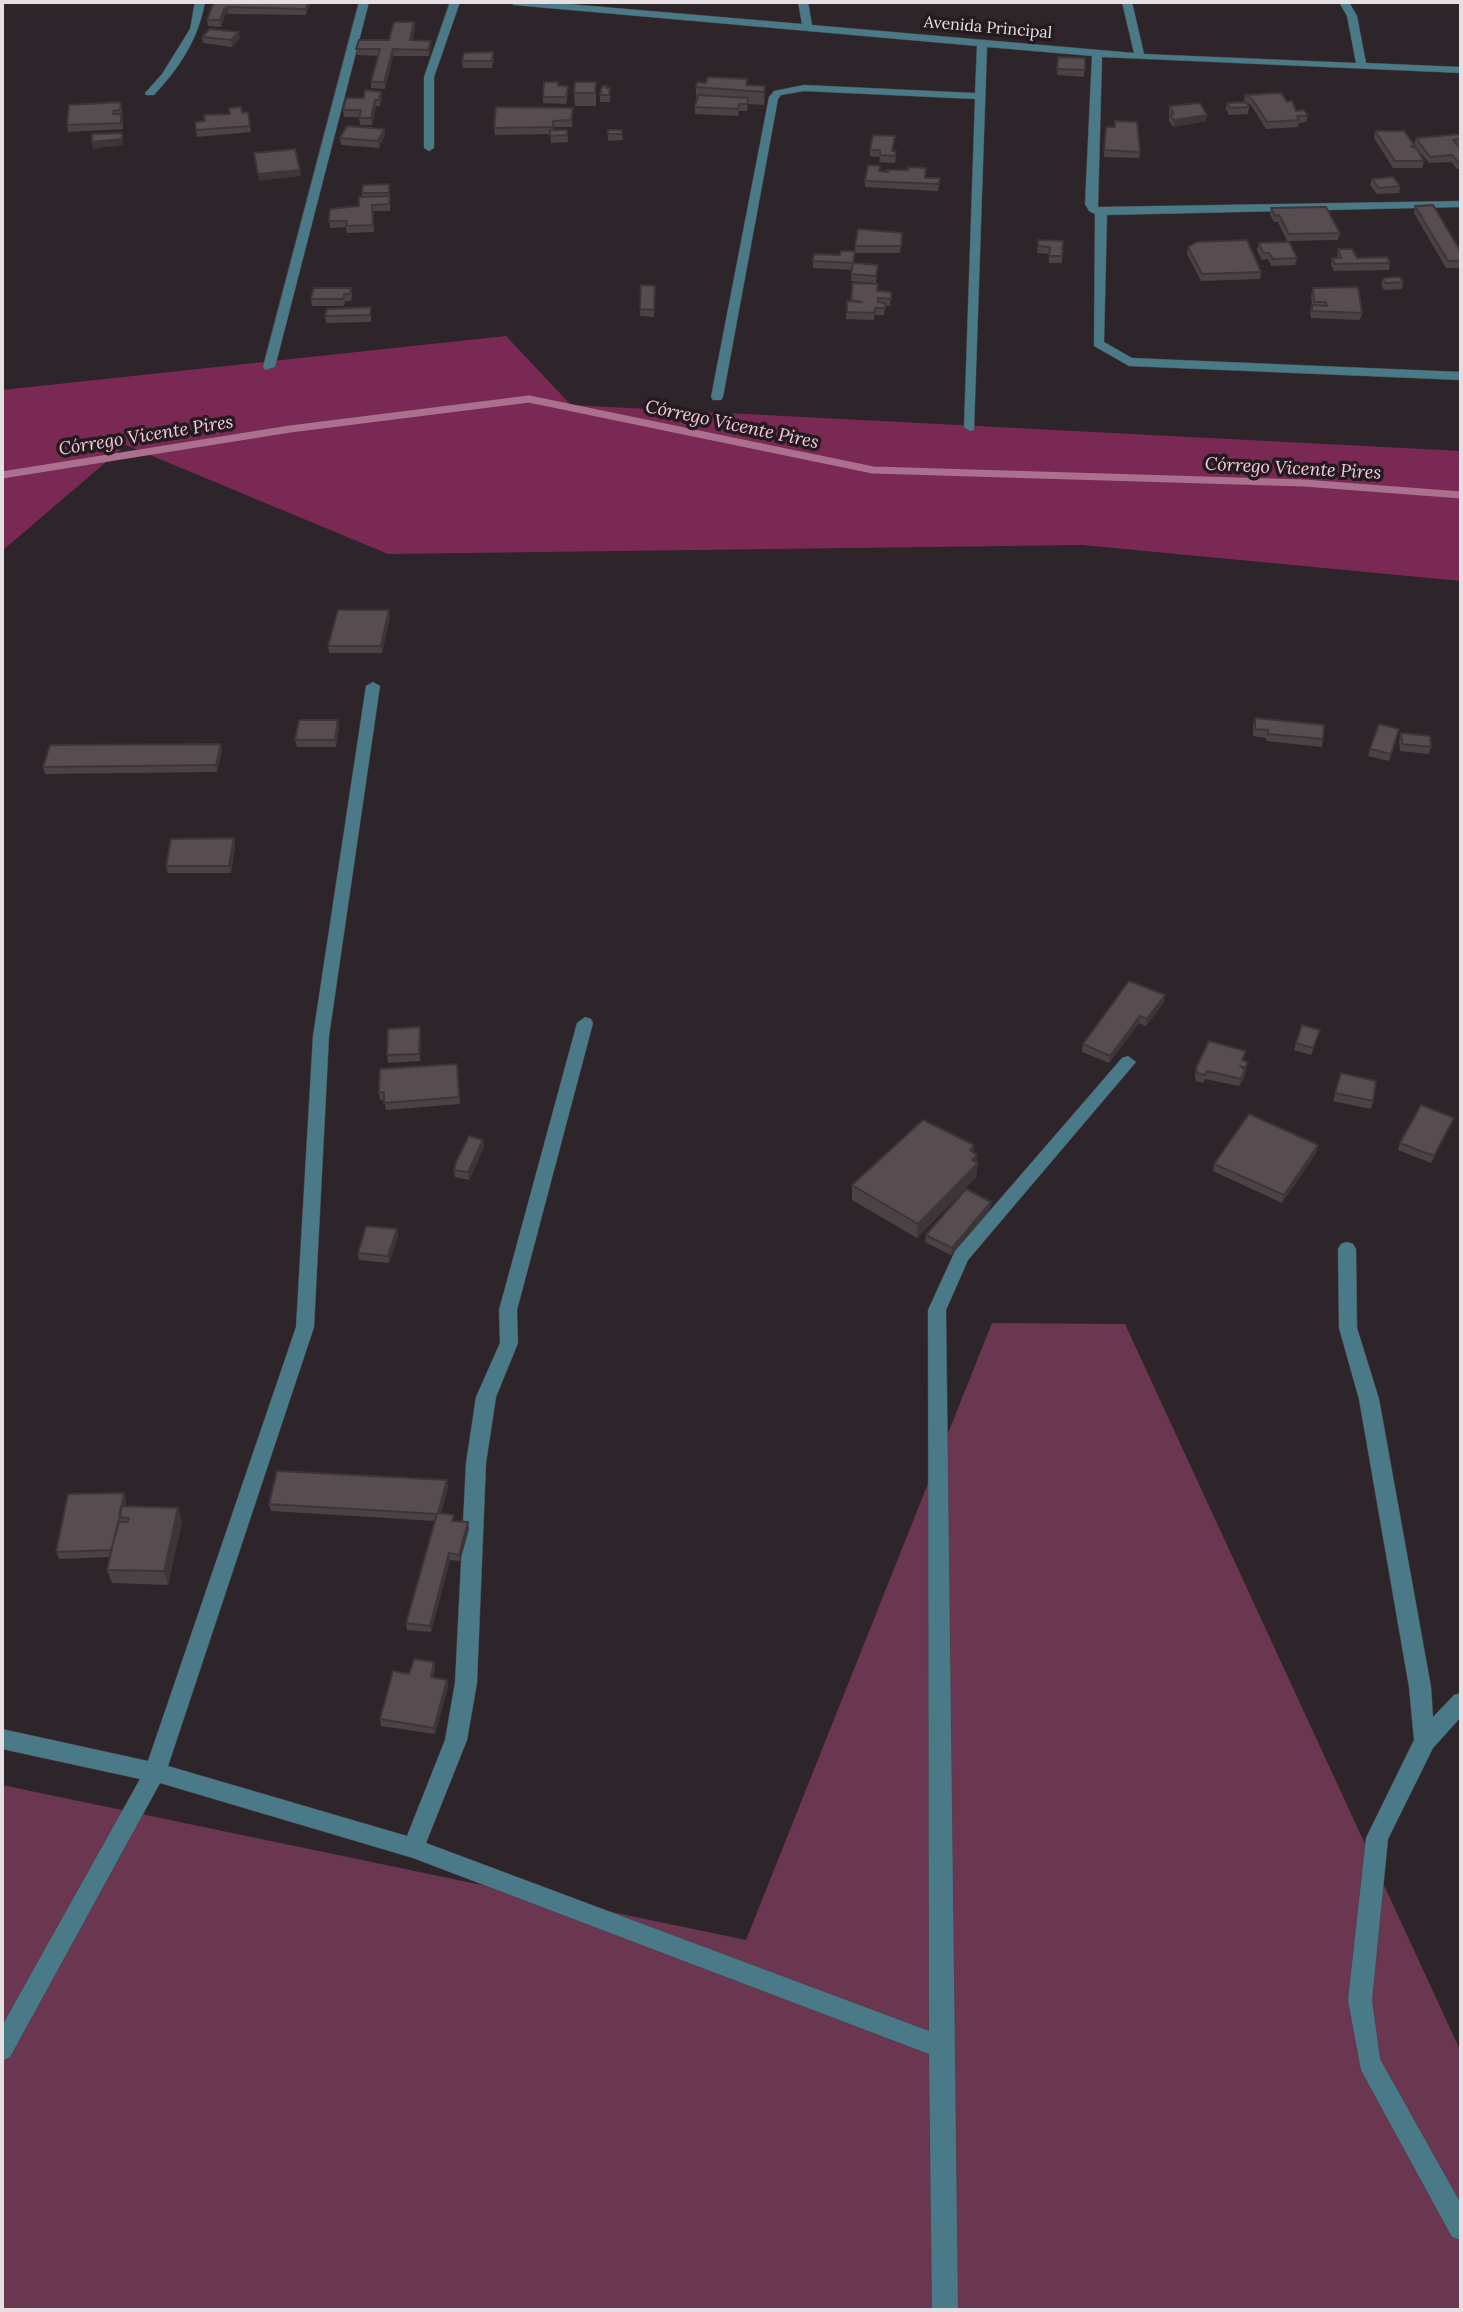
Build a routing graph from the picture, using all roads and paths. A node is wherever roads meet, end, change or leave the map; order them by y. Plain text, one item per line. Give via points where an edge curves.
1 (200, 2) edge
2 (364, 2) edge
3 (455, 2) edge
4 (513, 2) edge
5 (803, 2) edge
6 (1127, 2) edge
7 (1344, 2) edge
8 (807, 27) junction
9 (982, 43) junction
10 (1097, 53) junction
11 (1140, 57) junction
12 (1362, 67) junction
13 (1461, 70) edge
14 (150, 93) dead end
15 (981, 96) junction
16 (429, 148) dead end
17 (1461, 204) edge
18 (1101, 212) junction
19 (269, 367) dead end
20 (1461, 376) edge
21 (717, 397) dead end
22 (970, 427) dead end
23 (373, 686) dead end
24 (585, 1023) dead end
25 (1128, 1062) dead end
26 (1347, 1249) dead end
27 (1461, 1702) edge
28 (2, 1739) edge
29 (1425, 1741) junction
30 (155, 1773) junction
31 (413, 1848) junction
32 (940, 2047) junction
33 (2, 2049) edge
34 (1461, 2228) edge
35 (945, 2310) edge

1 - 14 street via 195,29
2 - 19 street
3 - 16 street via 429,76
4 - 8 street, Avenida Principal via 696,13
5 - 8 street
6 - 11 street
7 - 12 street via 1352,16
8 - 9 street, Avenida Principal
9 - 10 street, Avenida Principal
9 - 15 street
10 - 11 street, Avenida Principal
10 - 18 street via 1091,204
11 - 12 street, Avenida Principal
12 - 13 street, Avenida Principal
15 - 21 street via 804,88 778,93 773,99
15 - 22 street
17 - 18 street
18 - 20 street via 1098,343 1129,362
23 - 30 street via 321,1035 304,1327
24 - 31 street via 508,1310 509,1343 486,1397 476,1463 466,1683 456,1740
25 - 32 street via 961,1256 937,1310
26 - 29 street via 1348,1328 1369,1399 1420,1687
27 - 29 street
28 - 30 street
29 - 34 street via 1377,1838 1360,2000 1369,2062
30 - 31 street
30 - 33 street
31 - 32 street
32 - 35 street

